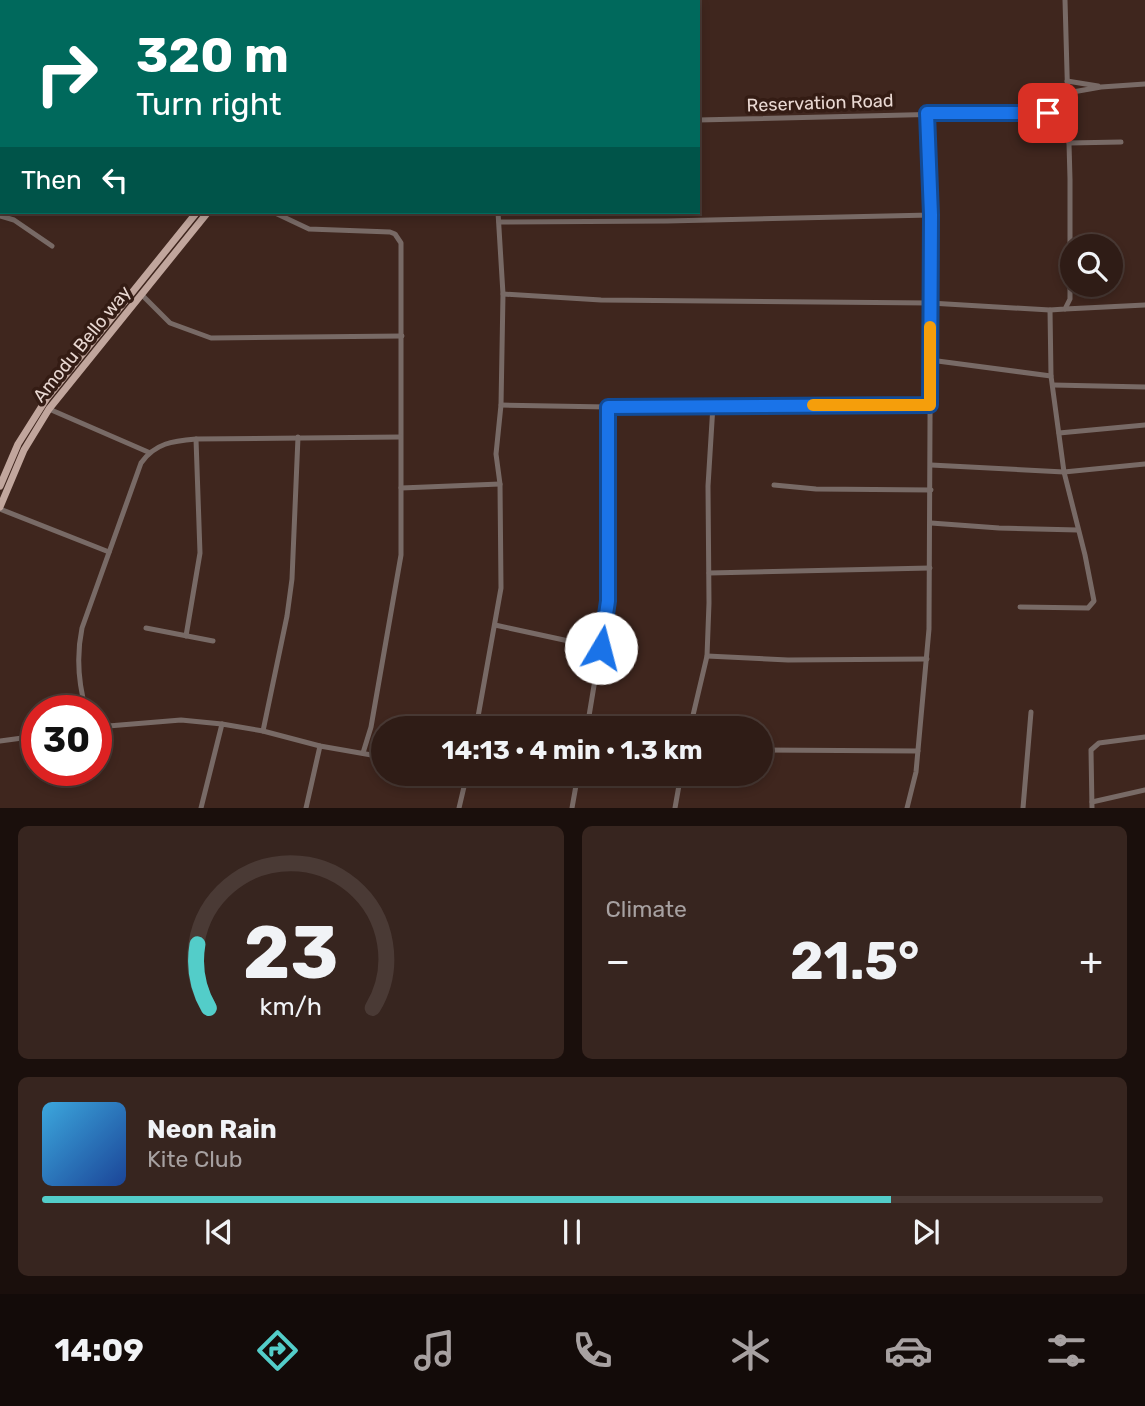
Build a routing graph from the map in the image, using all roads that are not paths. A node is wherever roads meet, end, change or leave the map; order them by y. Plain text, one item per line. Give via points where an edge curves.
1 (1065, 0) edge
2 (1067, 81) junction
3 (1145, 84) edge
4 (1101, 87) junction
5 (1067, 93) junction
6 (1068, 111) junction
7 (927, 113) junction
8 (700, 120) edge
9 (1121, 142) dead end
10 (1069, 143) junction
11 (15, 214) edge
12 (195, 214) edge
13 (206, 214) edge
14 (277, 214) edge
15 (498, 214) edge
16 (931, 215) junction
17 (0, 216) edge
18 (14, 220) junction
19 (499, 222) junction
20 (52, 246) dead end
21 (141, 294) junction
22 (503, 295) junction
23 (930, 303) junction
24 (1145, 305) edge
25 (1065, 309) junction
26 (1049, 310) junction
27 (402, 336) junction
28 (930, 360) junction
29 (1051, 376) junction
30 (1053, 385) junction
31 (1145, 387) edge
32 (501, 405) junction
33 (713, 405) junction
34 (930, 405) junction
35 (608, 407) junction
36 (49, 409) junction
37 (1145, 425) edge
38 (1059, 433) junction
39 (298, 437) junction
40 (400, 437) junction
41 (196, 439) junction
42 (148, 452) junction
43 (1145, 464) edge
44 (931, 465) junction
45 (1064, 472) junction
46 (500, 484) junction
47 (774, 485) dead end
48 (0, 486) edge
49 (401, 488) junction
50 (931, 490) junction
51 (0, 508) edge
52 (931, 523) junction
53 (1078, 530) junction
54 (109, 552) junction
55 (930, 568) junction
56 (709, 573) junction
57 (1020, 607) dead end
58 (495, 625) junction
59 (146, 628) dead end
60 (186, 636) junction
61 (213, 641) dead end
62 (601, 648) junction
63 (707, 656) junction
64 (927, 659) junction
65 (83, 695) edge
66 (1031, 712) dead end
67 (478, 716) edge
68 (590, 716) edge
69 (693, 716) edge
70 (222, 724) junction
71 (112, 726) edge
72 (263, 731) junction
73 (1145, 737) edge
74 (21, 738) edge
75 (0, 741) edge
76 (320, 746) junction
77 (773, 750) edge
78 (918, 751) junction
79 (363, 753) junction
80 (371, 755) edge
81 (464, 786) edge
82 (576, 786) edge
83 (679, 786) edge
84 (1145, 790) edge
85 (1092, 805) edge
86 (201, 807) edge
87 (306, 807) edge
88 (460, 807) edge
89 (572, 807) edge
90 (675, 807) edge
91 (907, 807) edge
92 (1023, 807) edge

1 - 2 street
2 - 4 street
2 - 5 street
3 - 4 street
4 - 5 street
5 - 6 street
6 - 7 street, Reservation Road
6 - 10 street
7 - 8 street, Reservation Road
7 - 16 street
9 - 10 street
10 - 25 street via 1070,299
11 - 18 street
12 - 48 main road, Amodu Bello way via 47,398
13 - 21 main road, Amodu Bello way
14 - 27 street via 309,229 395,234 402,249
15 - 19 street
16 - 19 street
16 - 23 street
17 - 18 street
18 - 20 street
19 - 22 street
21 - 27 street via 170,323 211,338
21 - 36 main road, Amodu Bello way
22 - 23 street
22 - 32 street
23 - 26 street
23 - 28 street
24 - 25 street
25 - 26 street
26 - 29 street
27 - 40 street
28 - 29 street
28 - 34 street
29 - 30 street
30 - 31 street
30 - 38 street
32 - 35 street
32 - 46 street via 496,454
33 - 34 street
33 - 35 street
33 - 56 street
34 - 44 street
35 - 62 street via 608,601
36 - 42 street
36 - 51 main road, Amodu Bello way via 24,450
37 - 38 street
38 - 45 street
39 - 40 street
39 - 41 street
39 - 72 street via 292,579
40 - 49 street
41 - 42 street via 166,443
41 - 60 street via 200,553
42 - 54 street
43 - 45 street
44 - 45 street
44 - 50 street
45 - 53 street
46 - 49 street
46 - 58 street via 501,588
47 - 50 street
49 - 79 street via 399,578
50 - 52 street
51 - 54 street
52 - 53 street
52 - 55 street
53 - 57 street via 1091,580 1092,606
54 - 65 street via 78,647
55 - 56 street
55 - 64 street
56 - 63 street
58 - 62 street
58 - 67 street
59 - 60 street
60 - 61 street
62 - 68 street
63 - 64 street
63 - 69 street
64 - 78 street
66 - 92 street
70 - 71 street via 181,720
70 - 72 street
70 - 86 street
72 - 76 street
73 - 85 street via 1099,743 1091,750
74 - 75 street
76 - 79 street
76 - 87 street
77 - 78 street
78 - 91 street
79 - 80 street
81 - 88 street
82 - 89 street
83 - 90 street
84 - 85 street

